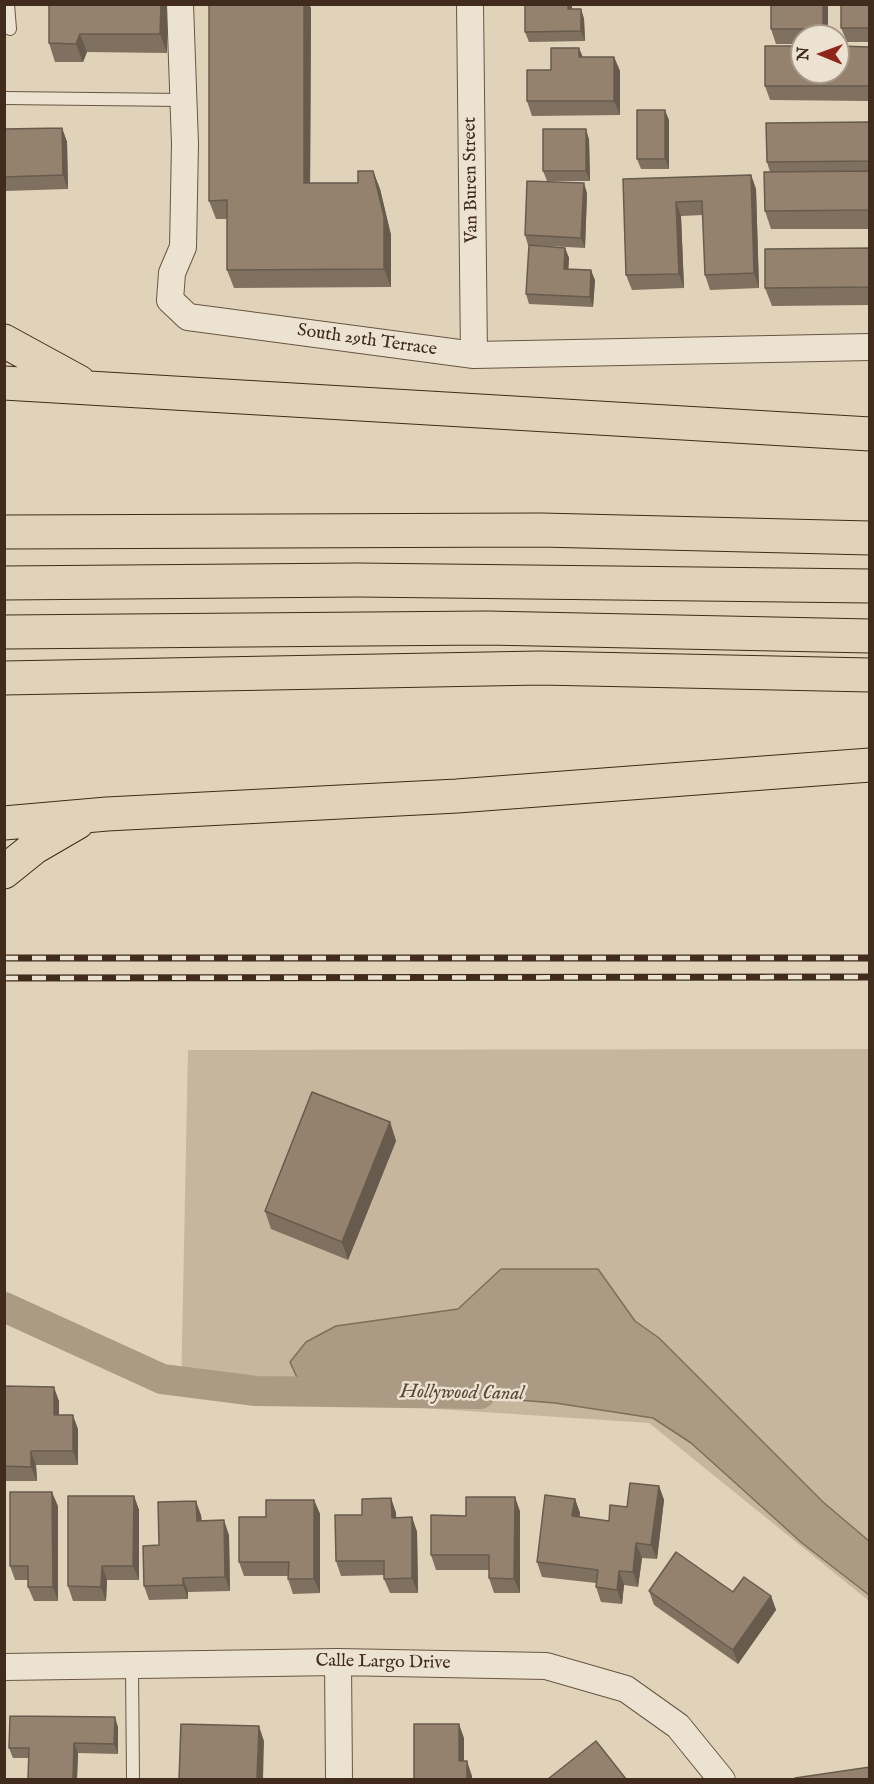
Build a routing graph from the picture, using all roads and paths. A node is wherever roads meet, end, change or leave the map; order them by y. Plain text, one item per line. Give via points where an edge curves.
1 (8, 4) edge
2 (180, 4) edge
3 (470, 4) edge
4 (10, 29) dead end
5 (4, 99) edge
6 (183, 100) junction
7 (4, 341) edge
8 (870, 347) edge
9 (474, 355) junction
10 (4, 383) edge
11 (92, 388) junction
12 (870, 434) edge
13 (17, 532) edge
14 (870, 538) edge
15 (4, 583) edge
16 (870, 586) edge
17 (4, 632) edge
18 (870, 636) edge
19 (870, 675) edge
20 (4, 678) edge
21 (870, 765) edge
22 (87, 816) junction
23 (4, 823) edge
24 (4, 872) edge
25 (338, 1662) junction
26 (132, 1665) junction
27 (4, 1667) edge
28 (133, 1779) edge
29 (339, 1779) edge
30 (722, 1779) edge

1 - 4 lane
2 - 6 street, South 29th Terrace
3 - 9 street, Van Buren Street
5 - 6 lane
6 - 9 street, South 29th Terrace via 183,248 172,273 170,300 188,317
7 - 11 highway
8 - 9 street, South 29th Terrace
10 - 11 highway
11 - 12 highway
13 - 14 highway via 541,530
15 - 16 highway via 358,580
17 - 18 highway via 487,628
19 - 20 highway via 540,668
21 - 22 highway via 457,796
22 - 23 highway
22 - 24 highway via 35,846
25 - 26 street, Calle Largo Drive
25 - 29 street
25 - 30 street, Calle Largo Drive via 546,1666 626,1689 678,1726
26 - 27 street, Calle Largo Drive
26 - 28 lane

